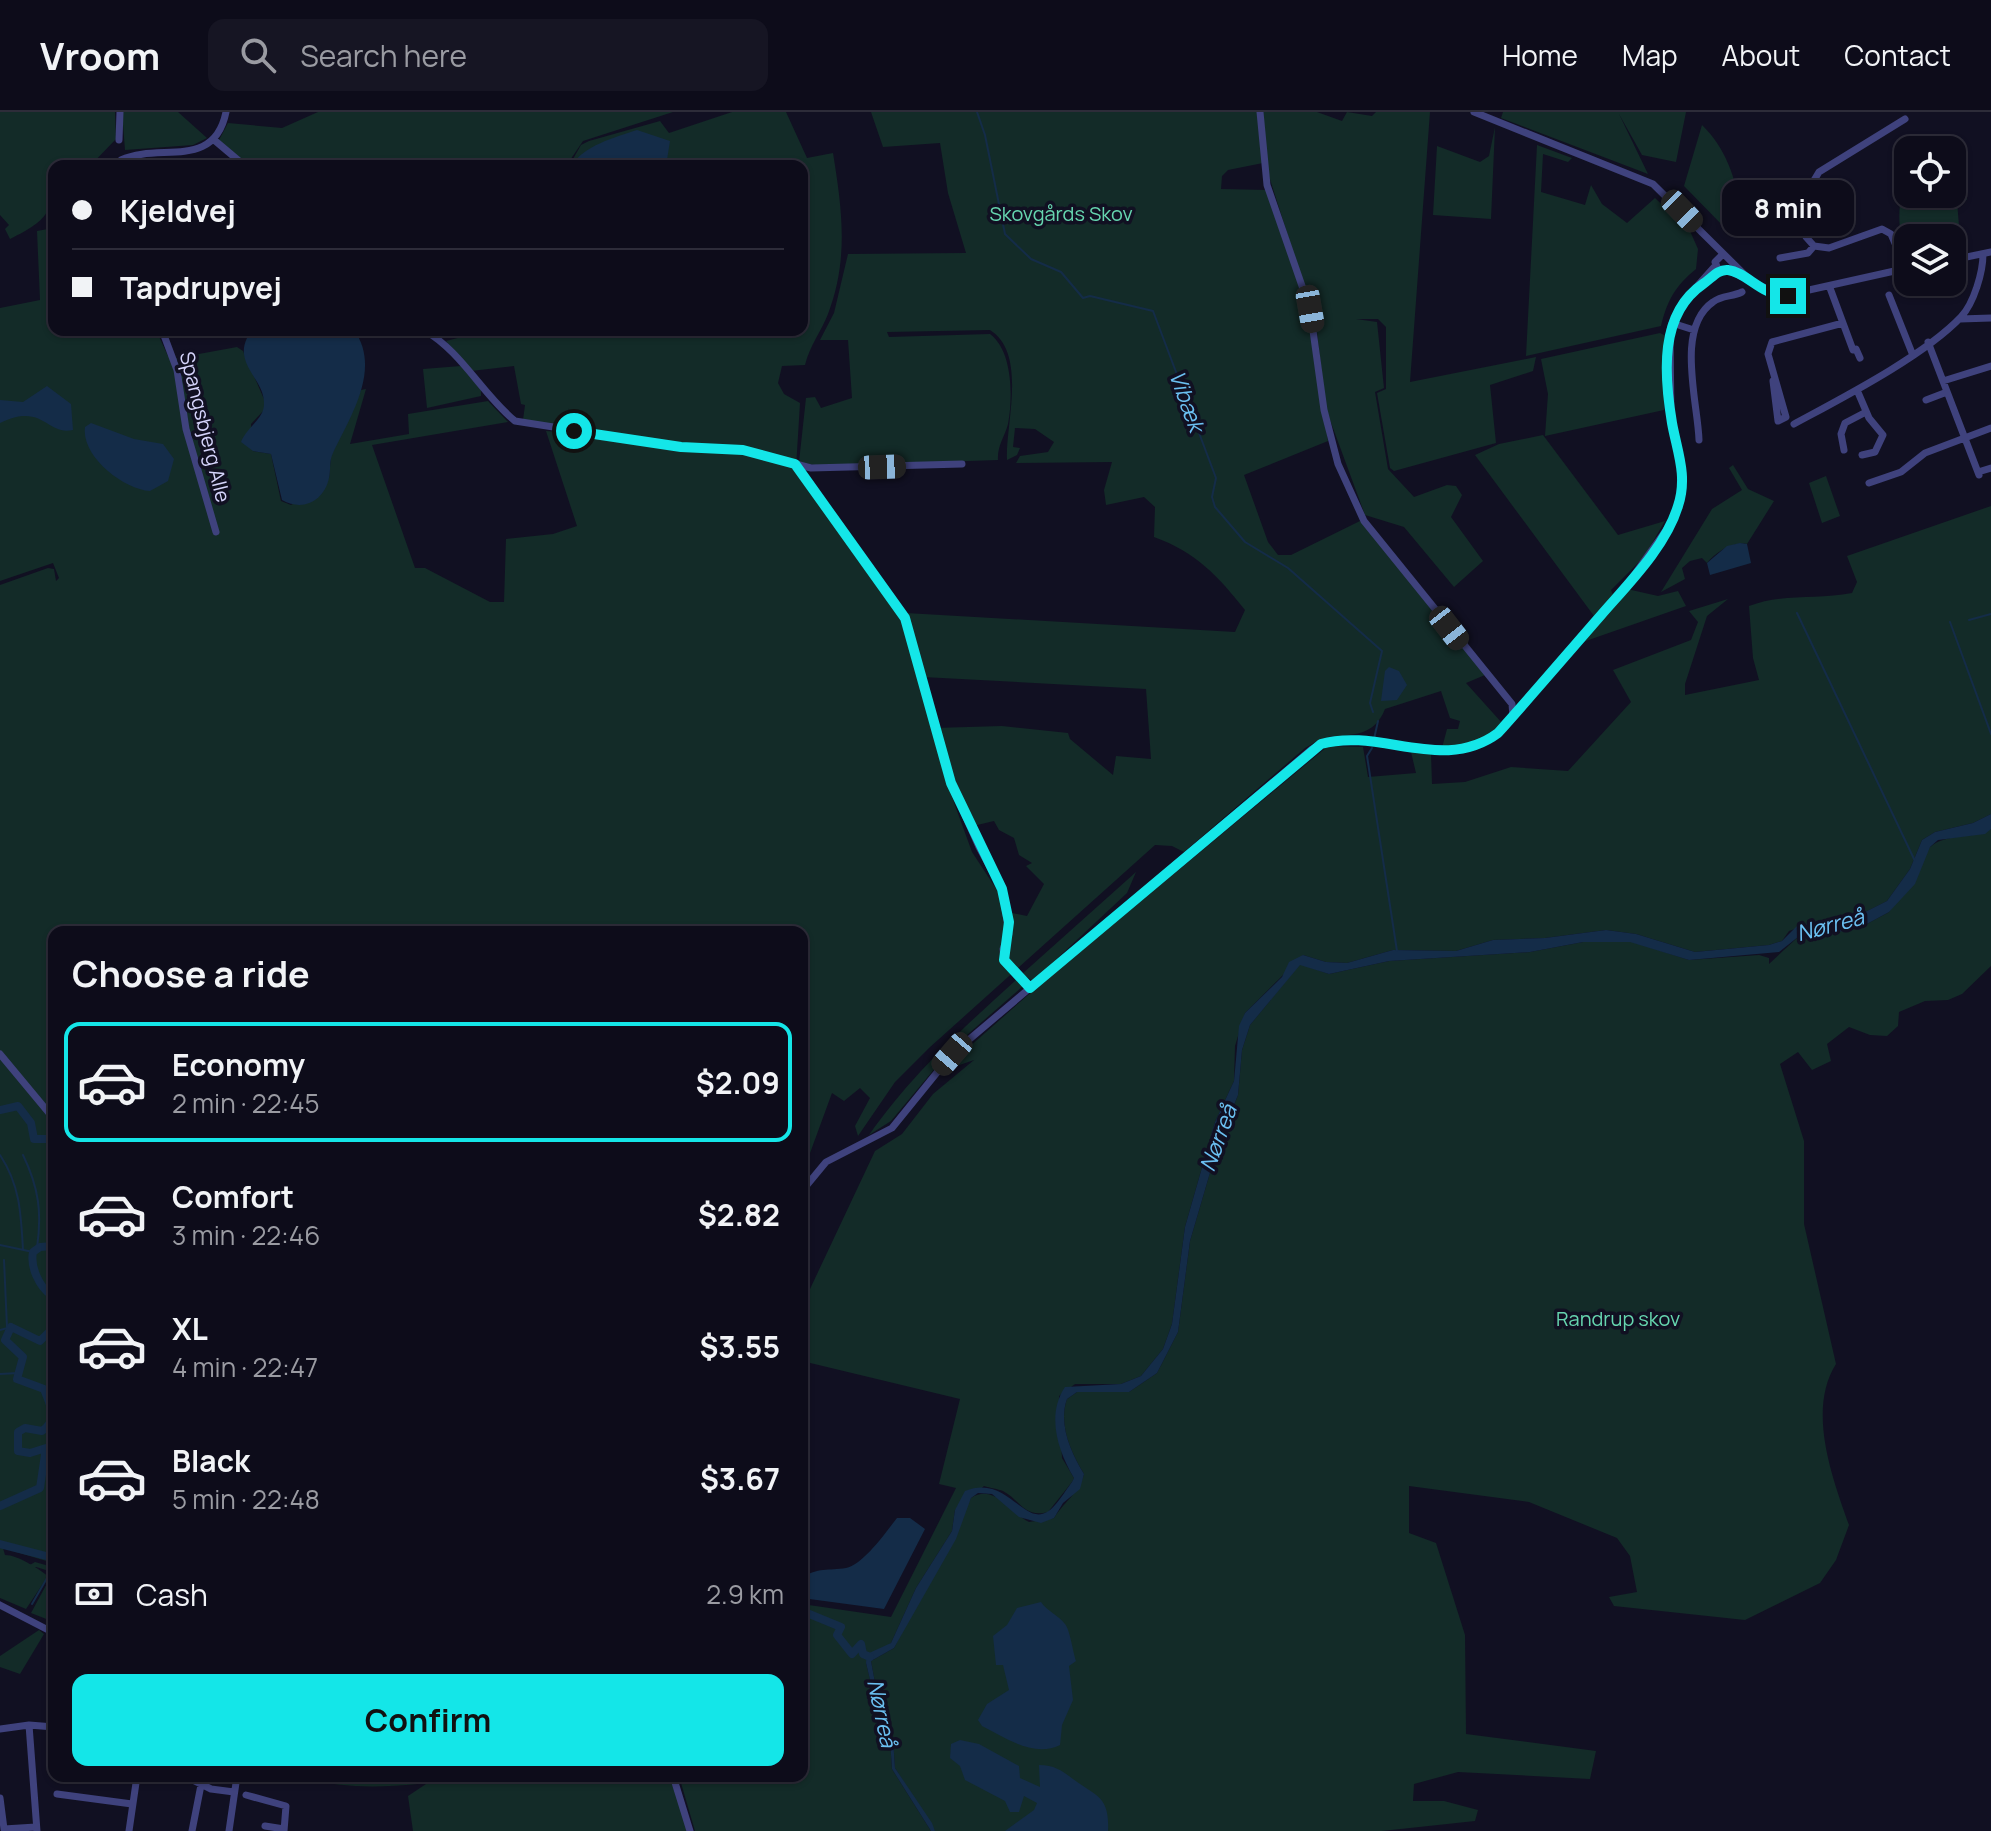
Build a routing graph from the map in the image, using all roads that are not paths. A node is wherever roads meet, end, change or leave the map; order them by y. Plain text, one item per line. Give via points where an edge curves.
1 (120, 112) edge
2 (226, 112) edge
3 (1260, 112) edge
4 (1474, 112) edge
5 (1905, 119) dead end
6 (213, 139) junction
7 (119, 140) dead end
8 (121, 160) edge
9 (238, 160) edge
10 (1894, 241) edge
11 (1814, 246) junction
12 (1987, 253) edge
13 (1966, 257) edge
14 (1780, 258) dead end
15 (1718, 262) junction
16 (1730, 267) junction
17 (1894, 272) edge
18 (1830, 288) junction
19 (1742, 292) dead end
20 (1889, 295) dead end
21 (1991, 318) edge
22 (1960, 319) junction
23 (1672, 323) junction
24 (1843, 323) junction
25 (1694, 330) junction
26 (164, 336) edge
27 (432, 336) edge
28 (1928, 342) junction
29 (1912, 353) junction
30 (1860, 358) dead end
31 (1991, 366) edge
32 (1773, 381) dead end
33 (1943, 381) junction
34 (1857, 390) junction
35 (1947, 392) junction
36 (1926, 400) dead end
37 (1866, 412) junction
38 (1794, 424) dead end
39 (1991, 428) edge
40 (1965, 437) junction
41 (1699, 440) dead end
42 (1844, 450) dead end
43 (1862, 455) dead end
44 (795, 464) junction
45 (962, 464) dead end
46 (1991, 468) edge
47 (1869, 483) dead end
48 (216, 532) dead end
49 (1524, 703) junction
50 (1512, 704) junction
51 (1512, 718) junction
52 (1030, 988) junction
53 (0, 1054) edge
54 (48, 1112) edge
55 (808, 1184) edge
56 (0, 1605) edge
57 (48, 1630) edge
58 (29, 1725) junction
59 (48, 1727) edge
60 (0, 1729) edge
61 (136, 1782) edge
62 (196, 1782) edge
63 (236, 1782) edge
64 (675, 1782) edge
65 (201, 1785) junction
66 (234, 1792) junction
67 (57, 1794) dead end
68 (246, 1795) dead end
69 (0, 1798) edge
70 (132, 1804) junction
71 (265, 1826) dead end
72 (36, 1829) edge
73 (284, 1830) edge
74 (129, 1831) edge
75 (192, 1831) edge
76 (229, 1831) edge
77 (690, 1831) edge

1 - 7 street
2 - 6 street
3 - 50 street via 1267,185 1310,309 1324,410 1349,492 1364,521
4 - 15 street via 1640,176 1705,235
5 - 11 street via 1819,172 1810,187 1803,223
6 - 8 street via 196,149
6 - 9 street
10 - 11 street via 1882,229 1829,248
11 - 14 street via 1808,253
12 - 13 street
12 - 22 street
15 - 16 street
15 - 16 street via 1729,258
15 - 23 street via 1682,303
16 - 18 street via 1782,296
17 - 18 street
18 - 24 street
19 - 25 street via 1715,300
20 - 29 street
21 - 22 street
22 - 28 street
23 - 25 street
23 - 49 street via 1671,421 1683,478 1678,507 1627,585
24 - 30 street
24 - 32 street via 1772,342 1768,354
25 - 41 street via 1691,366
26 - 48 street, Spangsbjerg Alle
27 - 44 street via 515,421 681,447 743,450
28 - 29 street
28 - 33 street
29 - 34 street
31 - 33 street
33 - 35 street
34 - 37 street
34 - 38 street
35 - 36 street
35 - 40 street
37 - 42 street via 1845,423
37 - 43 street via 1881,429 1883,442 1875,452
39 - 40 street
40 - 46 street via 1979,474
40 - 47 street
44 - 45 street via 828,469
44 - 52 street via 905,618 951,783 1002,889 1009,922 1004,960
49 - 50 street
49 - 51 street
50 - 51 street
51 - 52 street via 1483,745 1466,750 1321,744
52 - 55 street via 952,1054 892,1128 826,1162
53 - 54 street
56 - 57 street
58 - 59 street
58 - 60 street
58 - 72 street
61 - 70 street
62 - 65 street
63 - 66 street
64 - 77 street
65 - 66 street
65 - 75 street
66 - 76 street
67 - 70 street
68 - 73 street via 286,1806
69 - 72 street via 4,1829
70 - 74 street
71 - 73 street

